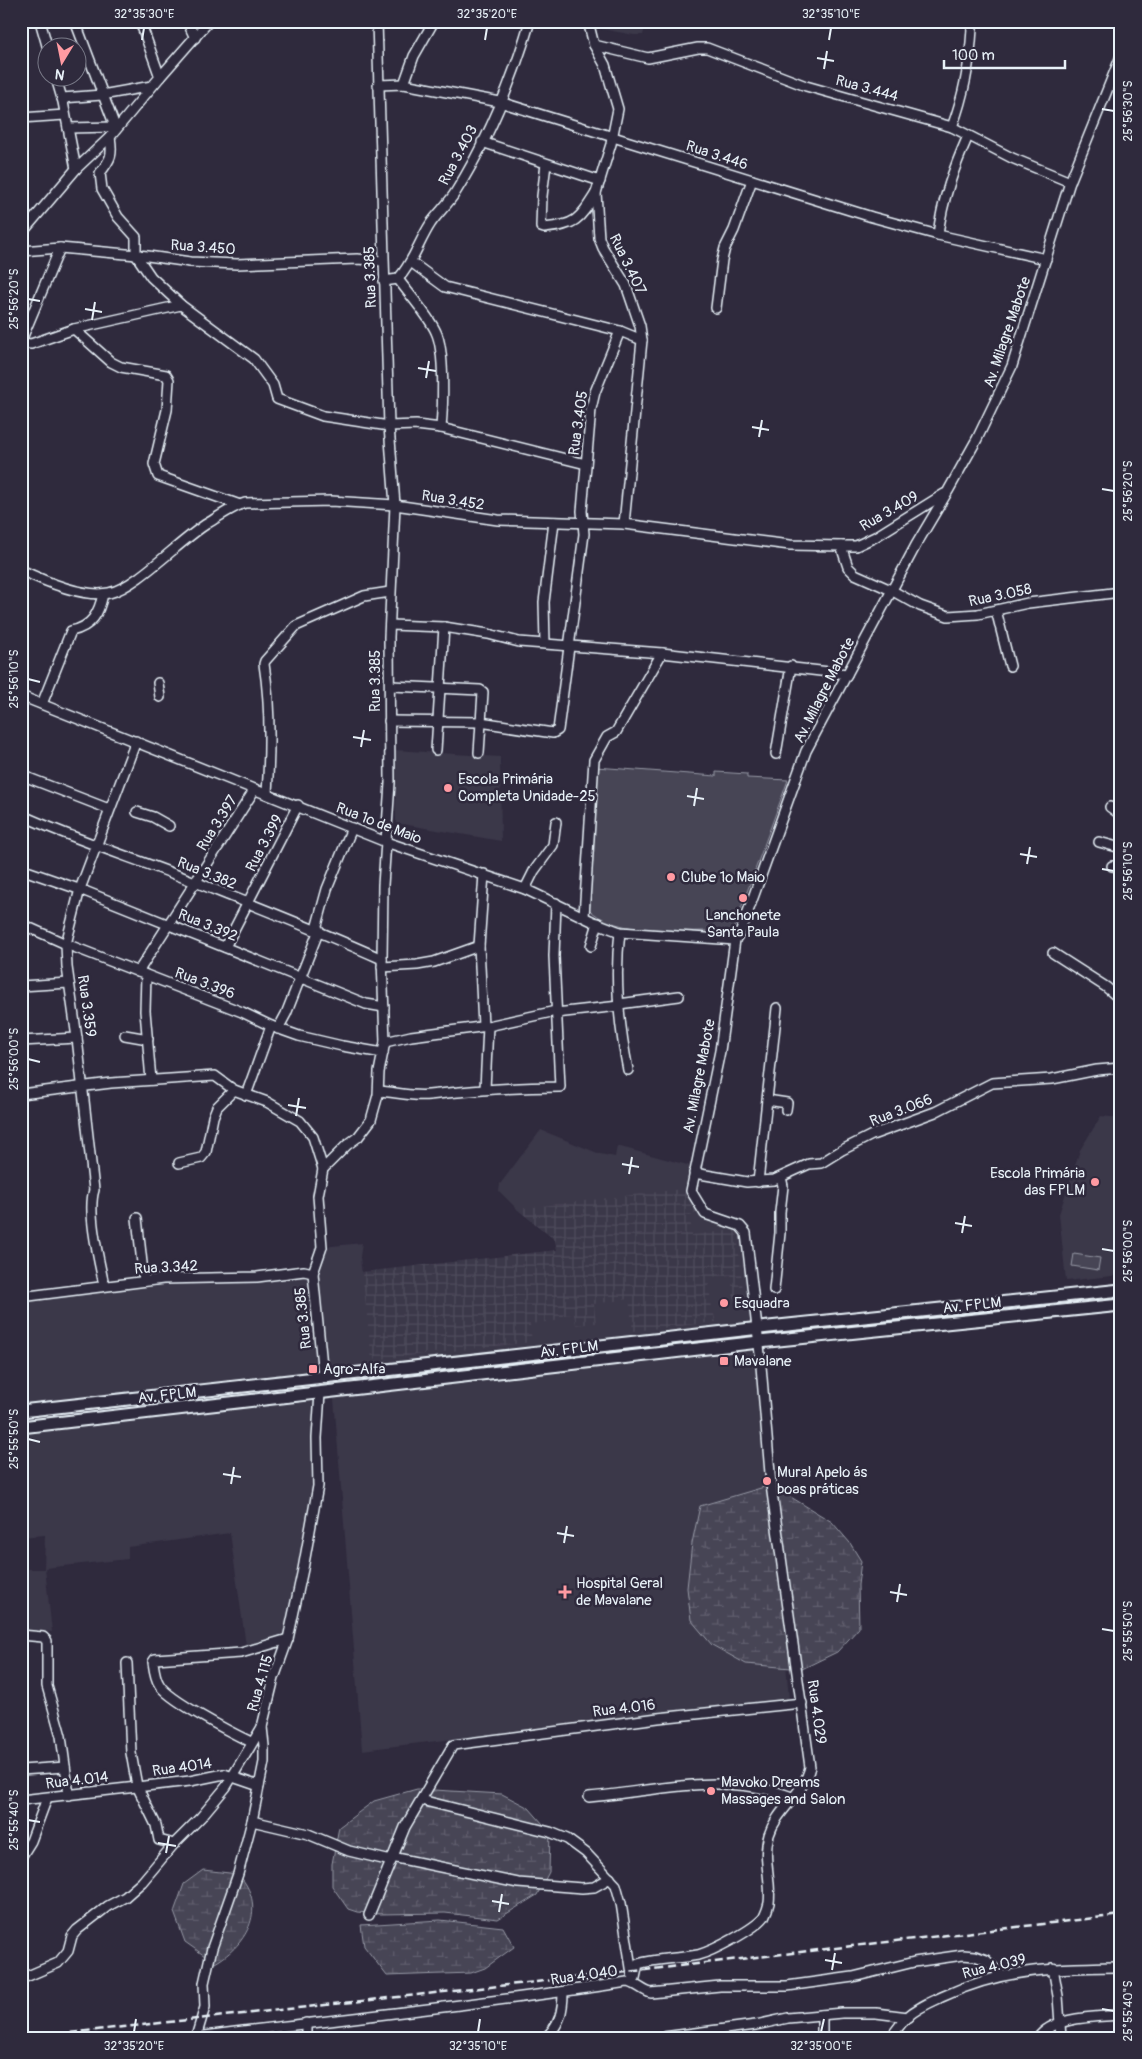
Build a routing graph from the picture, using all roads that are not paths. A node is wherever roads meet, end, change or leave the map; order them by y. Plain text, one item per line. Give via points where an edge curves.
1 (40, 21) edge
2 (75, 21) edge
3 (140, 21) edge
4 (187, 21) edge
5 (210, 21) edge
6 (377, 21) edge
7 (434, 21) edge
8 (530, 21) edge
9 (588, 21) edge
10 (972, 29) dead end
11 (45, 38) edge
12 (196, 38) junction
13 (594, 46) junction
14 (1121, 56) edge
15 (1117, 72) edge
16 (160, 77) junction
17 (404, 84) junction
18 (378, 85) junction
19 (152, 86) junction
20 (59, 88) edge
21 (102, 95) junction
22 (62, 98) junction
23 (500, 102) junction
24 (65, 115) junction
25 (21, 118) edge
26 (952, 127) junction
27 (68, 128) junction
28 (115, 128) junction
29 (612, 136) junction
30 (968, 136) junction
31 (110, 137) junction
32 (482, 142) junction
33 (546, 164) junction
34 (76, 169) junction
35 (752, 180) junction
36 (600, 181) junction
37 (1070, 182) junction
38 (596, 193) junction
39 (21, 204) edge
40 (28, 224) junction
41 (21, 234) edge
42 (938, 235) junction
43 (60, 248) junction
44 (21, 251) edge
45 (136, 255) junction
46 (1046, 259) junction
47 (383, 261) junction
48 (410, 262) junction
49 (398, 279) junction
50 (384, 280) junction
51 (181, 305) junction
52 (716, 308) dead end
53 (74, 329) junction
54 (620, 331) junction
55 (642, 340) junction
56 (21, 342) edge
57 (389, 426) junction
58 (441, 428) junction
59 (586, 464) junction
60 (948, 491) junction
61 (240, 505) junction
62 (395, 505) junction
63 (554, 522) junction
64 (583, 523) junction
65 (624, 524) junction
66 (841, 546) junction
67 (21, 570) edge
68 (891, 590) junction
69 (390, 592) junction
70 (1121, 592) edge
71 (103, 594) junction
72 (996, 610) junction
73 (390, 624) junction
74 (444, 627) junction
75 (545, 643) junction
76 (570, 646) junction
77 (662, 653) junction
78 (790, 666) junction
79 (1010, 666) dead end
80 (847, 674) junction
81 (158, 682) dead end
82 (391, 686) junction
83 (440, 688) junction
84 (21, 696) edge
85 (160, 697) dead end
86 (42, 704) junction
87 (389, 721) junction
88 (438, 722) junction
89 (480, 722) junction
90 (136, 741) junction
91 (436, 750) dead end
92 (479, 753) dead end
93 (776, 754) dead end
94 (21, 775) edge
95 (255, 789) junction
96 (267, 793) junction
97 (298, 806) junction
98 (1110, 807) dead end
99 (109, 809) junction
100 (137, 812) dead end
101 (21, 815) edge
102 (1121, 815) edge
103 (556, 822) dead end
104 (169, 826) dead end
105 (352, 828) junction
106 (386, 842) junction
107 (1099, 842) dead end
108 (95, 845) junction
109 (1121, 848) edge
110 (21, 869) edge
111 (484, 874) junction
112 (196, 882) junction
113 (80, 889) junction
114 (525, 889) junction
115 (556, 903) junction
116 (247, 904) junction
117 (584, 916) junction
118 (598, 923) junction
119 (21, 924) edge
120 (168, 925) junction
121 (317, 930) junction
122 (620, 932) junction
123 (735, 940) junction
124 (66, 944) junction
125 (479, 946) junction
126 (591, 946) dead end
127 (225, 947) junction
128 (1053, 953) dead end
129 (382, 963) junction
130 (142, 973) junction
131 (301, 977) junction
132 (69, 983) junction
133 (21, 986) edge
134 (679, 996) dead end
135 (1121, 1000) edge
136 (619, 1005) junction
137 (384, 1007) junction
138 (777, 1008) dead end
139 (556, 1012) junction
140 (485, 1026) junction
141 (274, 1028) junction
142 (125, 1035) dead end
143 (77, 1038) junction
144 (148, 1039) junction
145 (21, 1041) edge
146 (385, 1042) junction
147 (384, 1053) junction
148 (1121, 1068) edge
149 (628, 1070) dead end
150 (151, 1080) junction
151 (83, 1086) junction
152 (485, 1089) junction
153 (234, 1090) junction
154 (379, 1091) junction
155 (21, 1094) edge
156 (246, 1095) junction
157 (766, 1100) junction
158 (786, 1110) dead end
159 (179, 1163) dead end
160 (323, 1169) junction
161 (694, 1173) junction
162 (781, 1177) junction
163 (758, 1182) junction
164 (137, 1218) dead end
165 (313, 1274) junction
166 (144, 1282) junction
167 (104, 1285) junction
168 (774, 1290) dead end
169 (1121, 1290) edge
170 (21, 1297) edge
171 (1121, 1305) edge
172 (757, 1328) junction
173 (759, 1342) junction
174 (323, 1376) junction
175 (268, 1384) junction
176 (320, 1394) junction
177 (270, 1399) junction
178 (21, 1411) edge
179 (21, 1427) edge
180 (21, 1635) edge
181 (288, 1639) junction
182 (127, 1663) dead end
183 (802, 1704) junction
184 (262, 1726) junction
185 (251, 1742) junction
186 (66, 1766) junction
187 (21, 1770) edge
188 (232, 1776) junction
189 (137, 1786) junction
190 (259, 1786) junction
191 (69, 1795) junction
192 (589, 1797) dead end
193 (792, 1797) junction
194 (47, 1798) junction
195 (21, 1800) edge
196 (421, 1800) junction
197 (252, 1821) junction
198 (174, 1844) junction
199 (21, 1857) edge
200 (391, 1859) junction
201 (610, 1878) junction
202 (369, 1915) dead end
203 (1121, 1967) edge
204 (1053, 1968) junction
205 (1001, 1975) junction
206 (21, 1979) edge
207 (632, 1982) junction
208 (563, 1992) junction
209 (822, 2015) junction
210 (1121, 2015) edge
211 (908, 2017) junction
212 (306, 2023) junction
213 (1061, 2024) junction
214 (192, 2037) edge
215 (306, 2038) edge
216 (545, 2038) edge
217 (656, 2038) edge
218 (822, 2038) edge
219 (890, 2038) edge
220 (1038, 2038) edge
221 (1062, 2038) edge

1 - 11 street
2 - 21 street
3 - 16 street
4 - 12 street
5 - 12 street
6 - 18 street, Rua 3.385
7 - 17 street via 414,56
8 - 23 street, Rua 3.403 via 519,60
9 - 13 street, Rua 3.407
10 - 26 street via 969,63
12 - 16 street
13 - 26 street, Rua 3.444 via 648,58 707,48 806,86
13 - 29 street, Rua 3.407 via 604,65 618,109
14 - 15 street, Av. Milagre Mabote
15 - 37 street, Av. Milagre Mabote
16 - 19 street
17 - 18 street, Rua 3.446
17 - 23 street, Rua 3.446
18 - 47 street, Rua 3.385
19 - 21 street
19 - 28 street
20 - 22 street
21 - 22 street
21 - 28 street
22 - 24 street
23 - 29 street, Rua 3.446
23 - 32 street, Rua 3.403
24 - 25 street
24 - 27 street
26 - 30 street, Rua 3.444
27 - 28 street
27 - 34 street
28 - 31 street
29 - 35 street, Rua 3.446
29 - 36 street, Rua 3.407
30 - 37 street, Rua 3.444
30 - 42 street via 947,192
31 - 34 street
31 - 45 street via 112,150 109,161 100,173 102,189 118,217 136,238
32 - 33 street
32 - 48 street, Rua 3.403 via 458,188 432,222
33 - 36 street
33 - 38 street via 541,227 563,226 578,219
34 - 40 street
35 - 42 street, Rua 3.446
35 - 52 street via 725,248
36 - 38 street, Rua 3.407
37 - 46 street, Av. Milagre Mabote
38 - 55 street, Rua 3.407 via 599,238 626,286
39 - 40 street
40 - 41 street
42 - 46 street, Rua 3.446
43 - 44 street, Rua 3.450
43 - 45 street, Rua 3.450
43 - 56 street
45 - 47 street, Rua 3.450 via 237,264 357,259
45 - 51 street via 152,278
46 - 60 street, Av. Milagre Mabote via 1012,366
47 - 50 street, Rua 3.385
48 - 49 street, Rua 3.403
48 - 54 street via 445,287
49 - 50 street
49 - 58 street via 436,331 443,404
50 - 57 street, Rua 3.385
51 - 53 street
51 - 57 street via 254,359 273,385 277,399 323,416
53 - 56 street via 30,344
53 - 61 street via 121,367 166,374 169,380 167,410 154,464 158,476
54 - 55 street
54 - 59 street, Rua 3.405 via 595,392
55 - 65 street, Rua 3.407
57 - 58 street
57 - 62 street, Rua 3.385
58 - 59 street
59 - 64 street, Rua 3.405
60 - 66 street, Rua 3.409 via 875,537 856,546
60 - 68 street, Av. Milagre Mabote
61 - 62 street, Rua 3.452 via 331,501
61 - 71 street, Rua 3.452 via 200,528 131,582
62 - 63 street, Rua 3.452 via 477,518
62 - 69 street, Rua 3.385
63 - 64 street, Rua 3.452
63 - 75 street via 544,602
64 - 65 street, Rua 3.452
64 - 76 street, Rua 3.405
65 - 66 street, Rua 3.452 via 790,545
66 - 68 street via 851,571
67 - 71 street, Rua 3.452 via 52,584
68 - 72 street, Rua 3.058 via 920,606 948,616 964,617
68 - 80 street, Av. Milagre Mabote
69 - 73 street, Rua 3.385
69 - 96 street via 364,596 296,626 265,661 270,707
70 - 72 street, Rua 3.058 via 1028,602
71 - 86 street via 94,619 71,631
72 - 79 street
73 - 74 street
73 - 82 street, Rua 3.385
74 - 75 street via 519,642
74 - 83 street
75 - 76 street
76 - 77 street
76 - 89 street, Rua 3.405 via 556,732
77 - 78 street
77 - 117 street via 616,732 607,737 594,760
78 - 80 street
78 - 93 street
80 - 123 street, Av. Milagre Mabote via 806,751
81 - 85 street
82 - 83 street
82 - 87 street, Rua 3.385
83 - 88 street
83 - 89 street via 480,690
84 - 86 street, Rua 1º de Maio
86 - 90 street, Rua 1º de Maio
87 - 88 street
87 - 106 street, Rua 3.385 via 390,783
88 - 89 street
88 - 91 street
89 - 92 street
90 - 95 street, Rua 1º de Maio
90 - 99 street, Rua 3.359
94 - 99 street
95 - 96 street, Rua 1º de Maio
95 - 112 street, Rua 3.397
96 - 97 street, Rua 1º de Maio
97 - 105 street, Rua 1º de Maio
97 - 116 street, Rua 3.399
98 - 102 street
99 - 108 street, Rua 3.359
100 - 104 street
101 - 108 street, Rua 3.382
103 - 114 street via 552,845
105 - 106 street, Rua 1º de Maio
105 - 121 street via 327,889
106 - 111 street, Rua 1º de Maio
106 - 129 street, Rua 3.385
107 - 109 street
108 - 112 street, Rua 3.382
108 - 113 street, Rua 3.359
110 - 113 street, Rua 3.392
111 - 114 street, Rua 1º de Maio
111 - 125 street
112 - 116 street, Rua 3.382
112 - 120 street, Rua 3.397
113 - 120 street, Rua 3.392
113 - 124 street, Rua 3.359
114 - 115 street, Rua 1º de Maio
115 - 117 street, Rua 1º de Maio
115 - 139 street
116 - 121 street, Rua 3.382
116 - 127 street, Rua 3.399
117 - 118 street, Rua 1º de Maio
118 - 122 street, Rua 1º de Maio
118 - 126 street
119 - 124 street, Rua 3.396
120 - 127 street, Rua 3.392
120 - 130 street, Rua 3.397
121 - 129 street, Rua 3.382
121 - 131 street
122 - 123 street, Rua 1º de Maio
122 - 136 street via 617,962
123 - 161 street, Av. Milagre Mabote via 720,1051
124 - 130 street, Rua 3.396
124 - 132 street, Rua 3.359
125 - 129 street via 417,965
125 - 140 street
127 - 131 street, Rua 3.392
128 - 135 street
129 - 137 street, Rua 3.385
130 - 141 street, Rua 3.396
130 - 144 street
131 - 137 street, Rua 3.392 via 366,1004
131 - 141 street via 286,1014
132 - 133 street
132 - 143 street, Rua 3.359
134 - 136 street
136 - 139 street
136 - 149 street
137 - 146 street, Rua 3.385
138 - 157 street
139 - 140 street
139 - 152 street via 560,1087
140 - 146 street
140 - 152 street
141 - 147 street, Rua 3.396
141 - 156 street
142 - 144 street
143 - 145 street
143 - 151 street, Rua 3.359
144 - 150 street
146 - 147 street, Rua 3.385
147 - 154 street, Rua 3.385
148 - 162 street, Rua 3.066 via 1052,1079 992,1083 935,1112 872,1135 822,1162 809,1164
150 - 151 street
150 - 153 street via 215,1076
151 - 155 street
151 - 167 street, Rua 3.359 via 94,1190 94,1222
152 - 154 street via 429,1095
153 - 156 street
153 - 159 street via 217,1108 206,1152 201,1158
154 - 160 street, Rua 3.385 via 367,1127
156 - 160 street via 267,1102 300,1121 313,1138
157 - 158 street via 787,1103
157 - 163 street
160 - 165 street, Rua 3.385 via 318,1196 322,1247
161 - 163 street, Rua 3.066
161 - 172 street, Av. Milagre Mabote via 691,1191 705,1214 740,1226 746,1233
162 - 163 street, Rua 3.066
162 - 168 street via 783,1186
164 - 166 street
165 - 166 street, Rua 3.342 via 304,1271 257,1277
165 - 174 street, Rua 3.385
166 - 167 street, Rua 3.342
167 - 170 street, Rua 3.342
169 - 172 main road, Av. FPLM
171 - 173 main road, Av. FPLM
172 - 173 street, Av. Milagre Mabote
172 - 174 main road, Av. FPLM
173 - 176 main road, Av. FPLM
173 - 183 street, Rua 4.029 via 772,1495
174 - 175 main road, Av. FPLM
175 - 177 main road
175 - 178 main road, Av. FPLM
176 - 177 main road, Av. FPLM
176 - 181 street, Rua 4.115 via 318,1486
177 - 179 main road, Av. FPLM
180 - 186 street via 47,1640 48,1686
181 - 184 street, Rua 4.115
181 - 185 street via 242,1653 155,1659 153,1662 162,1688
182 - 189 street via 131,1753
183 - 193 street, Rua 4.029 via 810,1768 802,1787
183 - 196 street, Rua 4.016 via 455,1743
184 - 185 street
184 - 190 street, Rua 4.115 via 264,1762
185 - 188 street
186 - 187 street
186 - 191 street
188 - 189 street, Rua 4014 via 224,1774
188 - 190 street, Rua 4014
188 - 198 street via 201,1817
189 - 191 street, Rua 4.014
189 - 198 street via 156,1826 159,1840
190 - 197 street, Rua 4.115
191 - 194 street, Rua 4.014
192 - 193 street via 712,1783 748,1785
193 - 207 street, Rua 4.029 via 773,1826 767,1843 769,1904 764,1917 751,1928 708,1951 638,1964
194 - 195 street, Rua 4.014
194 - 199 street via 31,1841
196 - 200 street
196 - 201 street via 559,1835 586,1853
197 - 200 street via 308,1834 349,1851
197 - 214 street, Rua 4.115 via 238,1874 212,1948 204,1983 205,2006
198 - 206 street via 136,1887 77,1930 68,1951 58,1963
200 - 201 street via 518,1883 582,1888 594,1887
200 - 202 street
201 - 207 street via 616,1885 621,1903
203 - 204 street, Rua 4.039
204 - 205 street, Rua 4.039
204 - 213 street
205 - 207 street, Rua 4.040 via 986,1960 963,1955 914,1962 853,1977 787,1986 720,1986 651,1993
205 - 211 street, Rua 4.039 via 967,1985 922,2006
207 - 208 street, Rua 4.040
208 - 212 street, Rua 4.040
208 - 216 street via 557,2026
209 - 211 street via 876,2013
209 - 217 street
209 - 218 street
210 - 213 street via 1073,2019
211 - 219 street, Rua 4.039
212 - 214 street, Rua 4.040
212 - 215 street
213 - 220 street via 1047,2028
213 - 221 street

